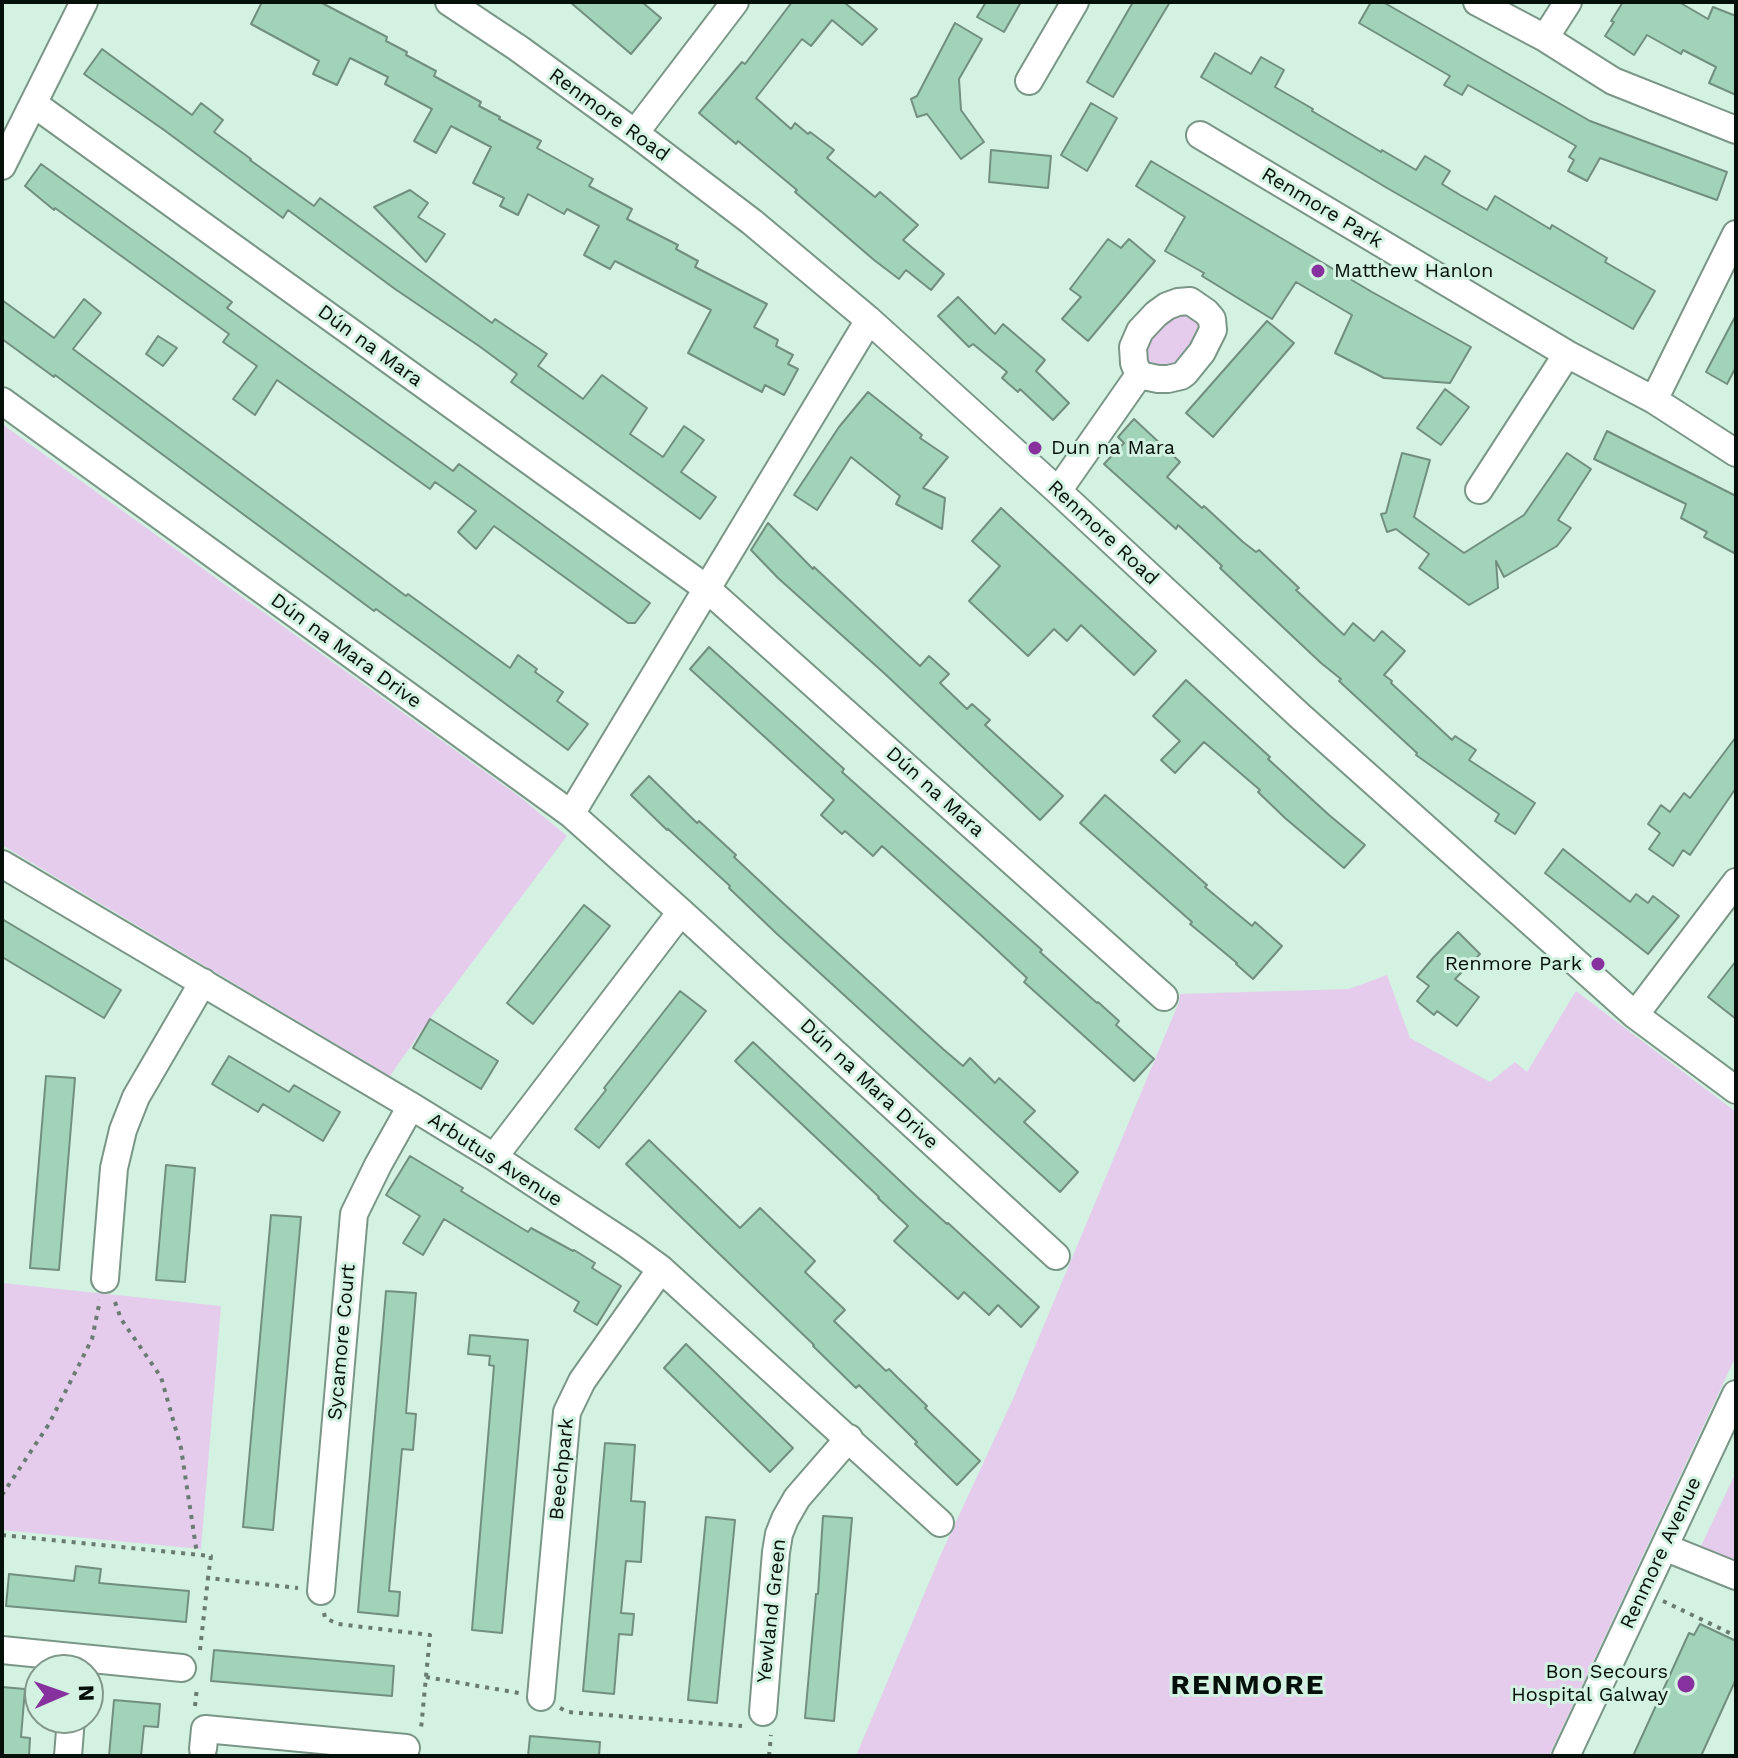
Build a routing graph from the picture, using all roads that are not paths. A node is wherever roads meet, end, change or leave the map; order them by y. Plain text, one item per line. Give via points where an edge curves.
1 (84, 2) edge
2 (449, 2) edge
3 (735, 2) edge
4 (1075, 2) edge
5 (1477, 2) edge
6 (1568, 2) edge
7 (1545, 38) junction
8 (1029, 81) dead end
9 (34, 104) junction
10 (1736, 130) edge
11 (635, 133) junction
12 (1200, 135) dead end
13 (2, 166) edge
14 (1736, 234) edge
15 (869, 320) junction
16 (1567, 354) junction
17 (1139, 375) dead end
18 (1654, 400) junction
19 (2, 401) edge
20 (1736, 453) edge
21 (1479, 490) dead end
22 (1058, 491) junction
23 (706, 588) junction
24 (571, 814) junction
25 (2, 864) edge
26 (1736, 882) edge
27 (681, 912) junction
28 (203, 982) junction
29 (1164, 997) dead end
30 (1635, 1015) junction
31 (1736, 1090) edge
32 (411, 1106) junction
33 (494, 1157) junction
34 (1056, 1256) dead end
35 (661, 1269) junction
36 (105, 1279) road end
37 (1736, 1394) edge
38 (849, 1438) junction
39 (940, 1523) dead end
40 (1664, 1547) junction
41 (1736, 1576) edge
42 (321, 1591) road end
43 (2, 1650) edge
44 (24, 1654) edge
45 (104, 1665) edge
46 (193, 1670) road end
47 (541, 1697) road end
48 (754, 1719) road end
49 (70, 1734) edge
50 (204, 1739) road end
51 (414, 1742) road end
52 (296, 1747) edge
53 (68, 1756) edge
54 (1566, 1756) edge

1 - 9 street
2 - 11 street, Renmore Road
3 - 11 street
4 - 8 street
5 - 7 street
6 - 7 street
7 - 10 street via 1613,81
9 - 13 street
9 - 23 street, Dún na Mara
11 - 15 street, Renmore Road
12 - 16 street, Renmore Park
14 - 18 street
15 - 22 street, Renmore Road
15 - 23 street
16 - 18 street, Renmore Park
16 - 21 street
17 - 22 street
18 - 20 street, Renmore Park
19 - 24 street, Dún na Mara Drive
22 - 30 street, Renmore Road
23 - 24 street
23 - 29 street, Dún na Mara
24 - 27 street, Dún na Mara Drive
25 - 28 street, Arbutus Avenue
26 - 30 street
27 - 33 street
27 - 34 street, Dún na Mara Drive
28 - 32 street, Arbutus Avenue
28 - 36 street via 136,1097 123,1130 114,1168
30 - 31 street, Renmore Road
32 - 33 street, Arbutus Avenue
32 - 42 street, Sycamore Court via 354,1214
33 - 35 street, Arbutus Avenue
35 - 38 street, Arbutus Avenue
35 - 47 street, Beechpark via 582,1381 567,1412
37 - 40 street, Renmore Avenue
38 - 39 street, Arbutus Avenue
38 - 48 street, Yewland Green via 797,1498 779,1534
40 - 41 street
40 - 54 street, Renmore Avenue
43 - 44 street
45 - 46 street
49 - 53 street
50 - 52 street
51 - 52 street

